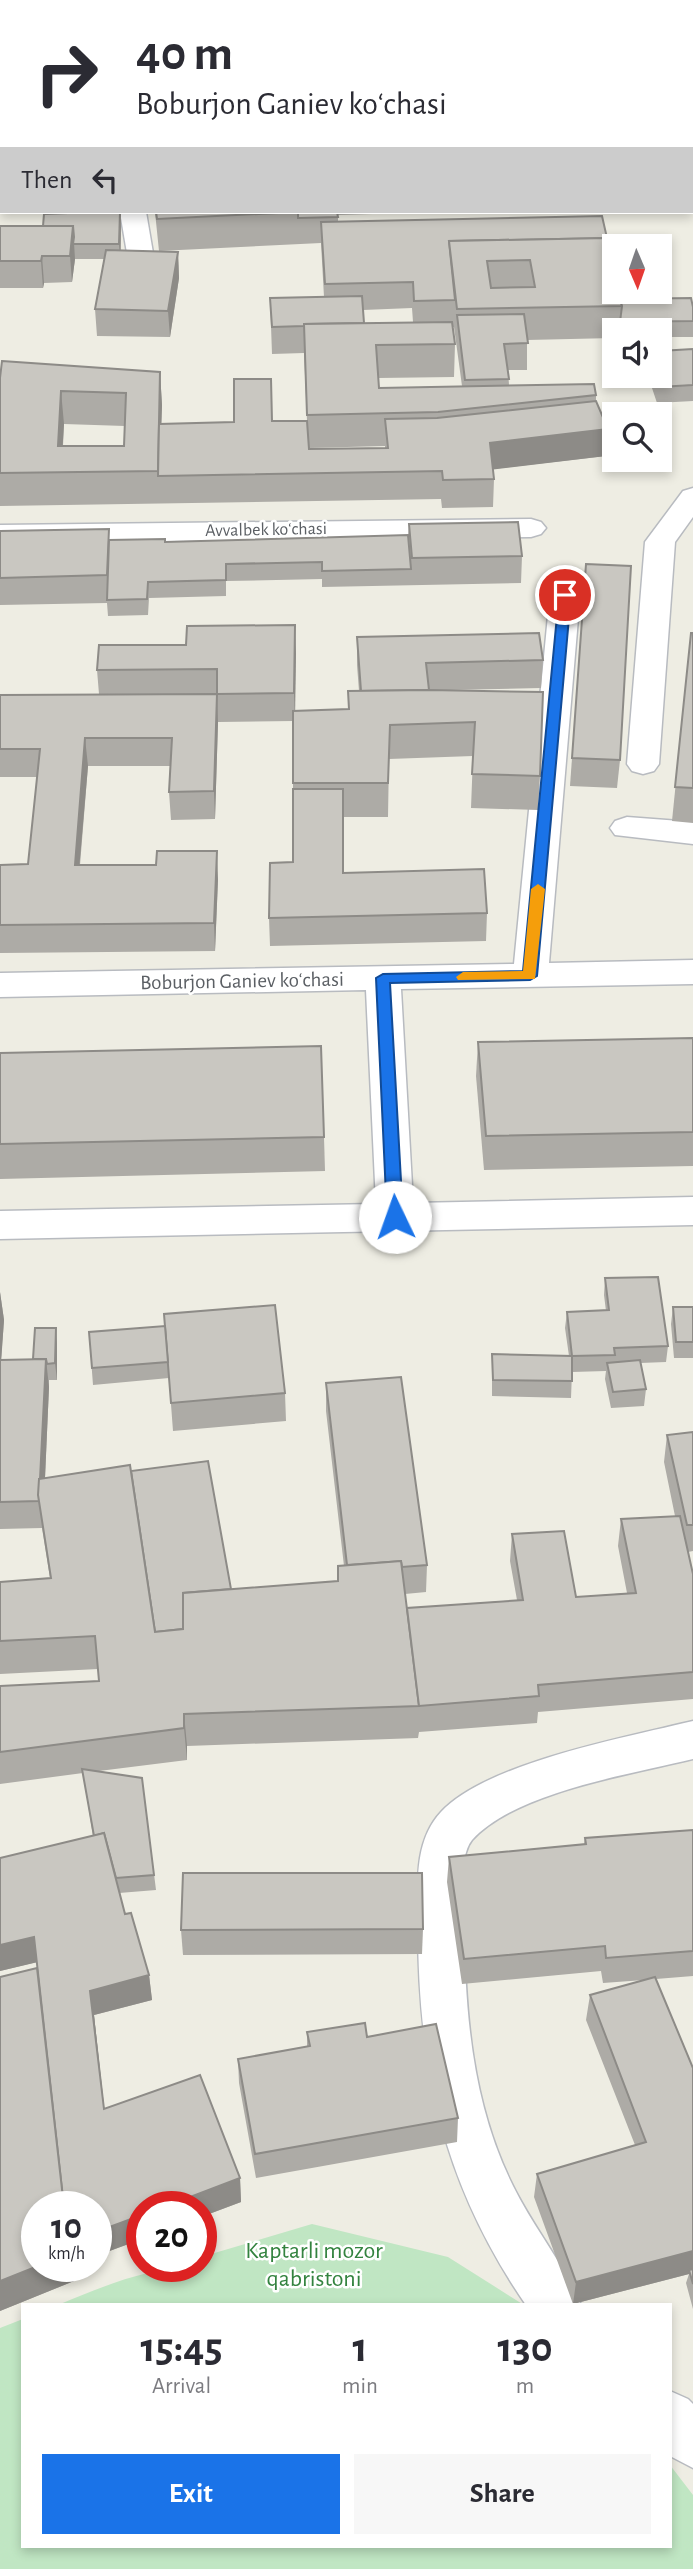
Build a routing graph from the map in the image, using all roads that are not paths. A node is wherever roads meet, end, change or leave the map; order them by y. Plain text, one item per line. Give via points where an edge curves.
1 (134, 214) edge
2 (140, 253) edge
3 (693, 497) edge
4 (531, 528) dead end
5 (0, 534) edge
6 (565, 595) dead end
7 (643, 764) dead end
8 (627, 828) dead end
9 (693, 833) edge
10 (693, 972) edge
11 (530, 976) junction
12 (383, 978) junction
13 (0, 985) edge
14 (693, 1211) edge
15 (395, 1217) junction
16 (0, 1225) edge
17 (693, 1740) edge
18 (555, 2303) edge
19 (672, 2419) edge
20 (693, 2442) edge

1 - 2 street
3 - 7 street via 660,542
4 - 5 street, Avvalbek koʻchasi
6 - 11 street
8 - 9 street
10 - 11 street, Boburjon Ganiev koʻchasi
11 - 12 street, Boburjon Ganiev koʻchasi
12 - 13 street, Boburjon Ganiev koʻchasi
12 - 15 street
14 - 15 street
15 - 16 street
17 - 18 street via 509,1792 475,1809 456,1826 445,1845 441,1942 455,2092 477,2164 536,2278
19 - 20 street

